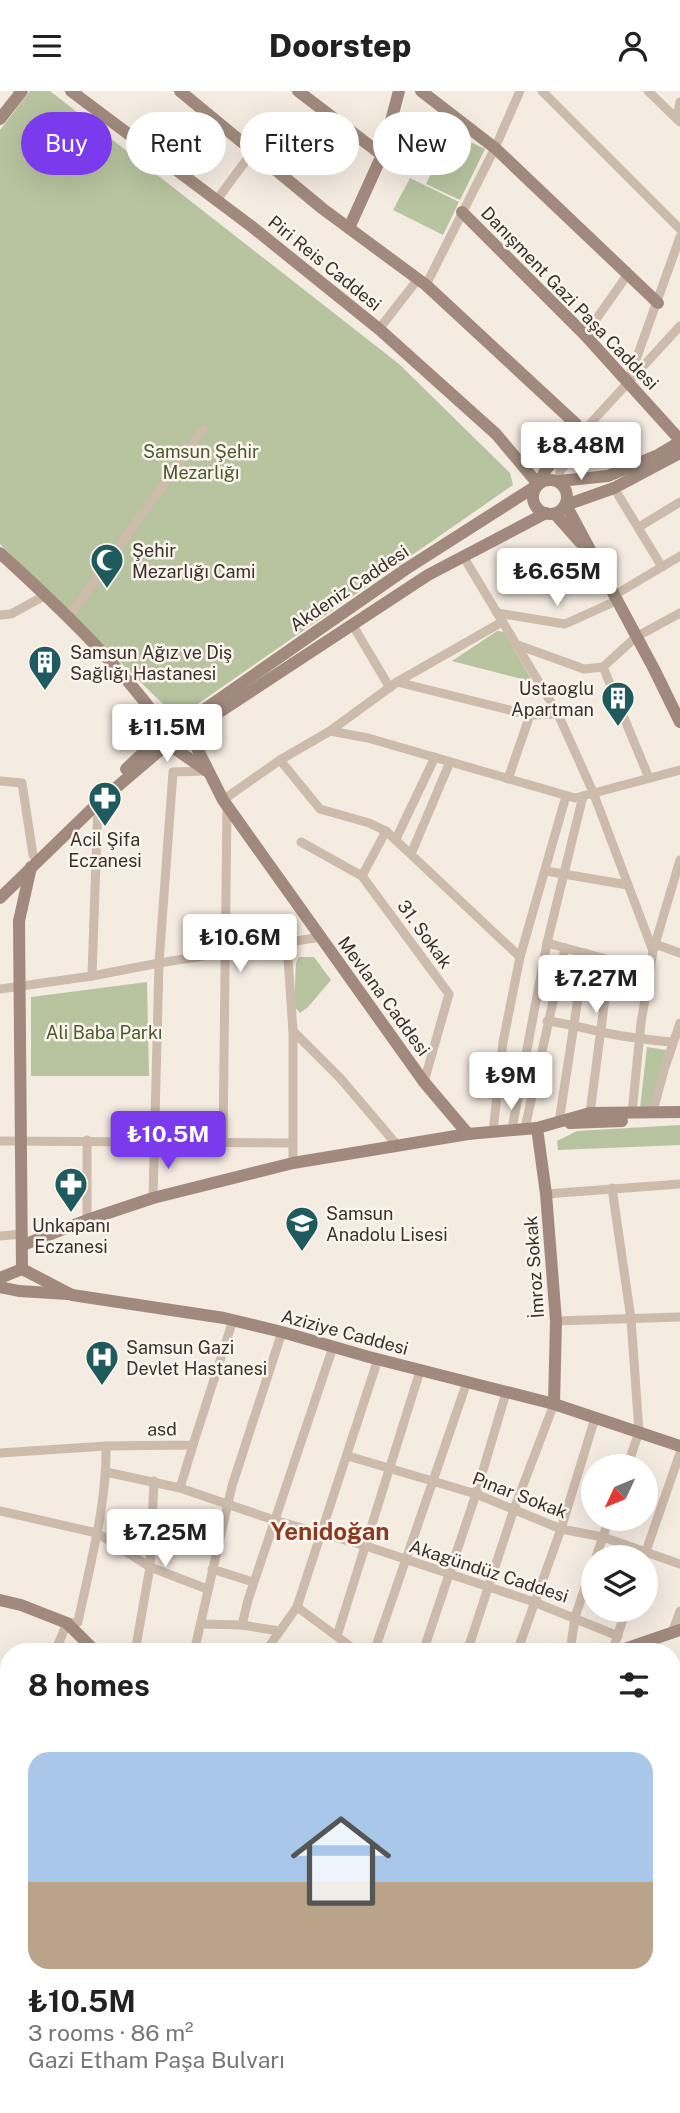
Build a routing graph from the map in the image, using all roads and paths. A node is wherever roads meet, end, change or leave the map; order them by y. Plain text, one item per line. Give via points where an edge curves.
1 (22, 91) edge
2 (71, 91) edge
3 (180, 91) edge
4 (298, 91) edge
5 (398, 91) edge
6 (421, 91) edge
7 (520, 91) edge
8 (542, 91) edge
9 (648, 91) edge
10 (680, 102) edge
11 (393, 112) edge
12 (0, 119) edge
13 (678, 120) edge
14 (240, 140) edge
15 (373, 148) edge
16 (495, 148) junction
17 (240, 169) edge
18 (283, 175) edge
19 (373, 175) edge
20 (216, 201) junction
21 (462, 212) junction
22 (349, 228) junction
23 (680, 229) edge
24 (680, 237) edge
25 (628, 274) junction
26 (422, 282) junction
27 (658, 303) junction
28 (680, 326) edge
29 (379, 329) junction
30 (585, 335) junction
31 (628, 382) junction
32 (594, 420) junction
33 (203, 429) dead end
34 (577, 437) junction
35 (680, 441) edge
36 (680, 453) edge
37 (559, 481) junction
38 (538, 485) junction
39 (614, 488) junction
40 (680, 502) edge
41 (566, 505) junction
42 (550, 514) junction
43 (639, 527) junction
44 (0, 553) edge
45 (592, 555) junction
46 (463, 556) junction
47 (680, 556) edge
48 (662, 567) junction
49 (46, 595) junction
50 (615, 598) junction
51 (497, 613) junction
52 (680, 613) edge
53 (0, 615) edge
54 (68, 618) junction
55 (502, 622) junction
56 (352, 624) junction
57 (636, 636) junction
58 (515, 644) junction
59 (603, 667) junction
60 (394, 685) junction
61 (530, 715) junction
62 (558, 715) junction
63 (166, 721) junction
64 (680, 722) edge
65 (187, 727) junction
66 (330, 731) junction
67 (166, 744) junction
68 (435, 757) junction
69 (280, 760) junction
70 (450, 762) junction
71 (680, 770) edge
72 (207, 771) junction
73 (649, 778) junction
74 (508, 779) junction
75 (0, 781) edge
76 (593, 792) junction
77 (566, 796) junction
78 (583, 796) junction
79 (98, 803) junction
80 (225, 803) junction
81 (386, 831) junction
82 (396, 839) junction
83 (301, 842) dead end
84 (411, 854) junction
85 (680, 860) edge
86 (32, 861) junction
87 (546, 871) junction
88 (564, 874) junction
89 (362, 876) junction
90 (628, 885) junction
91 (0, 887) edge
92 (0, 898) edge
93 (321, 937) junction
94 (287, 943) junction
95 (547, 943) junction
96 (654, 947) junction
97 (565, 948) junction
98 (226, 953) junction
99 (585, 953) junction
100 (680, 953) edge
101 (520, 957) junction
102 (610, 960) junction
103 (159, 963) junction
104 (650, 966) junction
105 (92, 977) junction
106 (20, 985) junction
107 (0, 989) edge
108 (547, 1021) junction
109 (680, 1023) edge
110 (574, 1024) junction
111 (293, 1031) junction
112 (600, 1032) junction
113 (640, 1039) junction
114 (672, 1042) junction
115 (424, 1082) junction
116 (653, 1111) junction
117 (590, 1113) junction
118 (632, 1113) junction
119 (680, 1114) edge
120 (559, 1122) junction
121 (524, 1128) junction
122 (493, 1132) junction
123 (468, 1133) junction
124 (21, 1140) junction
125 (87, 1140) junction
126 (0, 1141) edge
127 (223, 1142) junction
128 (154, 1143) junction
129 (292, 1143) junction
130 (397, 1145) junction
131 (293, 1163) junction
132 (680, 1184) edge
133 (612, 1188) junction
134 (546, 1194) junction
135 (153, 1198) junction
136 (86, 1220) junction
137 (0, 1236) edge
138 (23, 1240) junction
139 (22, 1269) junction
140 (0, 1278) edge
141 (0, 1287) edge
142 (72, 1295) junction
143 (680, 1317) edge
144 (631, 1319) junction
145 (233, 1320) junction
146 (556, 1321) junction
147 (282, 1332) junction
148 (333, 1347) junction
149 (378, 1359) junction
150 (420, 1371) junction
151 (467, 1382) junction
152 (506, 1393) junction
153 (554, 1404) junction
154 (594, 1418) junction
155 (639, 1432) junction
156 (193, 1445) junction
157 (106, 1446) junction
158 (680, 1446) edge
159 (0, 1453) edge
160 (680, 1453) edge
161 (631, 1454) edge
162 (348, 1457) junction
163 (390, 1469) junction
164 (106, 1472) junction
165 (154, 1481) junction
166 (434, 1482) junction
167 (180, 1488) junction
168 (476, 1494) junction
169 (227, 1505) junction
170 (514, 1509) junction
171 (0, 1511) edge
172 (274, 1520) junction
173 (561, 1529) junction
174 (605, 1531) edge
175 (321, 1533) junction
176 (97, 1534) junction
177 (603, 1537) junction
178 (600, 1545) edge
179 (622, 1545) edge
180 (648, 1545) edge
181 (366, 1546) junction
182 (658, 1558) edge
183 (406, 1560) junction
184 (680, 1564) edge
185 (150, 1567) junction
186 (212, 1569) junction
187 (449, 1575) junction
188 (253, 1582) junction
189 (489, 1587) junction
190 (206, 1589) junction
191 (581, 1599) edge
192 (0, 1600) edge
193 (534, 1602) junction
194 (297, 1607) junction
195 (680, 1611) edge
196 (575, 1617) junction
197 (622, 1622) edge
198 (67, 1623) junction
199 (201, 1624) junction
200 (242, 1625) junction
201 (279, 1631) junction
202 (676, 1631) edge
203 (337, 1636) junction
204 (618, 1636) junction
205 (59, 1643) edge
206 (87, 1643) edge
207 (137, 1643) edge
208 (196, 1643) edge
209 (271, 1643) edge
210 (346, 1643) edge
211 (377, 1643) edge
212 (426, 1643) edge
213 (470, 1643) edge
214 (520, 1643) edge
215 (571, 1643) edge
216 (616, 1643) edge
217 (641, 1643) edge

1 - 12 main road
2 - 20 main road, Piri Reis Caddesi
3 - 14 main road
4 - 15 main road
5 - 11 main road
6 - 16 main road
7 - 16 street
8 - 23 street
9 - 13 street
10 - 13 street
16 - 21 street
16 - 25 main road
17 - 20 street
18 - 22 main road
19 - 22 main road
20 - 29 main road, Piri Reis Caddesi
21 - 26 street
21 - 30 main road, Danışment Gazi Paşa Caddesi
22 - 26 main road
24 - 27 street
25 - 27 main road
25 - 30 street
26 - 29 street
26 - 34 main road via 576,424
27 - 31 street
28 - 31 street
29 - 38 main road, Piri Reis Caddesi via 496,434
30 - 31 main road, Danışment Gazi Paşa Caddesi
31 - 32 street
31 - 35 main road, Danışment Gazi Paşa Caddesi
32 - 34 street
32 - 37 street via 583,445 560,471
33 - 54 street
34 - 38 main road via 547,468
35 - 37 main road via 608,476
36 - 39 main road
37 - 38 main road via 548,479
37 - 41 main road via 566,489
38 - 42 main road via 534,504
38 - 65 main road, Akdeniz Caddesi via 406,569
39 - 41 main road
39 - 43 street
40 - 43 street
41 - 42 main road
41 - 45 main road
42 - 45 main road
42 - 46 main road, Akdeniz Caddesi
43 - 48 street
44 - 49 main road
45 - 50 main road
46 - 51 street
46 - 56 main road, Akdeniz Caddesi
47 - 48 street
48 - 50 street
49 - 53 street
49 - 54 main road
50 - 51 street via 565,624
50 - 57 main road
51 - 55 street
52 - 57 street
54 - 63 main road
55 - 58 street
55 - 60 street
56 - 60 street
56 - 65 main road, Akdeniz Caddesi
57 - 59 street
57 - 64 main road
58 - 59 street via 584,669
58 - 62 street
59 - 73 street
60 - 61 street
60 - 66 street
61 - 62 street
61 - 74 street
62 - 76 street
63 - 65 main road via 176,718
63 - 67 main road
65 - 67 main road via 183,745
65 - 72 main road, Mevlana Caddesi
66 - 68 street
66 - 69 street
67 - 72 main road
67 - 79 main road
67 - 86 main road
68 - 70 street
68 - 82 street
69 - 80 street
69 - 81 street via 320,809
70 - 74 street
70 - 84 street
71 - 73 street
72 - 80 main road, Mevlana Caddesi
72 - 103 street via 173,772
73 - 76 street
74 - 77 street
75 - 86 street via 22,783
76 - 78 street
76 - 90 street
77 - 78 street
77 - 87 street
78 - 88 street
79 - 86 main road
79 - 105 street
80 - 93 main road, Mevlana Caddesi
80 - 98 street
81 - 82 street
81 - 89 street
82 - 84 street
83 - 89 street, 31. Sokak
84 - 101 street
85 - 96 street
86 - 91 main road
86 - 92 main road
86 - 106 main road via 19,921
87 - 88 street
87 - 101 street
88 - 90 street
88 - 95 street
89 - 115 street, 31. Sokak via 449,994
90 - 96 street
93 - 94 street
93 - 115 main road, Mevlana Caddesi
94 - 98 street
94 - 111 street
95 - 97 street
95 - 121 street
96 - 100 street
96 - 104 street
97 - 99 street
97 - 108 street
98 - 103 street
98 - 127 street
99 - 102 street
99 - 110 street
101 - 122 street via 503,1042
102 - 104 street
102 - 112 street
103 - 105 street
103 - 128 street
104 - 113 street
105 - 106 street
106 - 107 street
106 - 124 main road
108 - 110 street
108 - 121 street
109 - 114 street
110 - 112 street
110 - 120 street
111 - 129 street
111 - 130 street
112 - 113 street
112 - 117 street
113 - 114 street
113 - 118 street
114 - 116 street
115 - 123 main road, Mevlana Caddesi
116 - 118 main road
116 - 119 main road
117 - 118 main road
117 - 120 main road
119 - 120 main road
120 - 121 main road
121 - 122 main road
121 - 134 main road, İmroz Sokak
122 - 123 main road
123 - 130 main road
124 - 125 street
124 - 126 street
124 - 138 main road
125 - 128 street
125 - 136 street
127 - 128 street
127 - 129 street
128 - 135 street
129 - 131 street
130 - 131 main road
131 - 135 main road
132 - 133 street
133 - 134 street
133 - 144 street
134 - 146 main road, İmroz Sokak
135 - 136 main road
136 - 138 main road
137 - 138 street
138 - 139 main road
139 - 140 main road
139 - 142 main road, Aziziye Caddesi
141 - 142 main road
142 - 145 main road, Aziziye Caddesi
143 - 144 street
144 - 146 street
144 - 155 street
145 - 147 main road, Aziziye Caddesi
145 - 156 street, asd
146 - 153 main road, İmroz Sokak
147 - 148 main road, Aziziye Caddesi
147 - 169 street
148 - 149 main road, Aziziye Caddesi
148 - 172 street
149 - 150 main road, Aziziye Caddesi
149 - 162 street
150 - 151 main road, Aziziye Caddesi
150 - 163 street
151 - 152 main road, Aziziye Caddesi
151 - 166 street
152 - 153 main road, Aziziye Caddesi
152 - 168 street
153 - 154 main road, Aziziye Caddesi
153 - 170 street
154 - 155 main road, Aziziye Caddesi
154 - 173 street
155 - 158 main road, Aziziye Caddesi
155 - 161 street
156 - 157 street, asd
156 - 167 street
157 - 159 street, asd
157 - 164 street
160 - 180 street
162 - 163 street, Pınar Sokak
162 - 175 street
163 - 166 street, Pınar Sokak
163 - 181 street
164 - 165 street, Akagündüz Caddesi
164 - 176 street
165 - 167 street, Akagündüz Caddesi
165 - 185 street
166 - 168 street, Pınar Sokak
166 - 183 street
167 - 169 street, Akagündüz Caddesi
168 - 170 street, Pınar Sokak
168 - 187 street
169 - 172 street, Akagündüz Caddesi
169 - 186 street
170 - 173 street, Pınar Sokak
170 - 189 street
171 - 176 street
172 - 175 street, Akagündüz Caddesi
172 - 188 street
173 - 177 street, Pınar Sokak
173 - 193 street
174 - 177 street
175 - 181 street, Akagündüz Caddesi
175 - 194 street
176 - 185 street
176 - 198 street via 78,1622
177 - 178 street
177 - 179 street, Pınar Sokak
181 - 183 street, Akagündüz Caddesi
181 - 203 street
182 - 184 street, Pınar Sokak
183 - 187 street, Akagündüz Caddesi
183 - 211 street
185 - 190 street
185 - 207 street
186 - 188 street
186 - 190 street
187 - 189 street, Akagündüz Caddesi
187 - 212 street
188 - 200 street
189 - 193 street, Akagündüz Caddesi
189 - 213 street
190 - 199 street
191 - 196 street
192 - 198 main road
193 - 196 street, Akagündüz Caddesi
193 - 214 street
194 - 201 street
194 - 203 street
195 - 202 street
196 - 204 street, Akagündüz Caddesi
196 - 215 street
197 - 204 street
198 - 205 street
198 - 206 main road
199 - 200 street
199 - 208 street
200 - 201 street
201 - 209 street
202 - 217 main road
203 - 210 street
204 - 216 street

